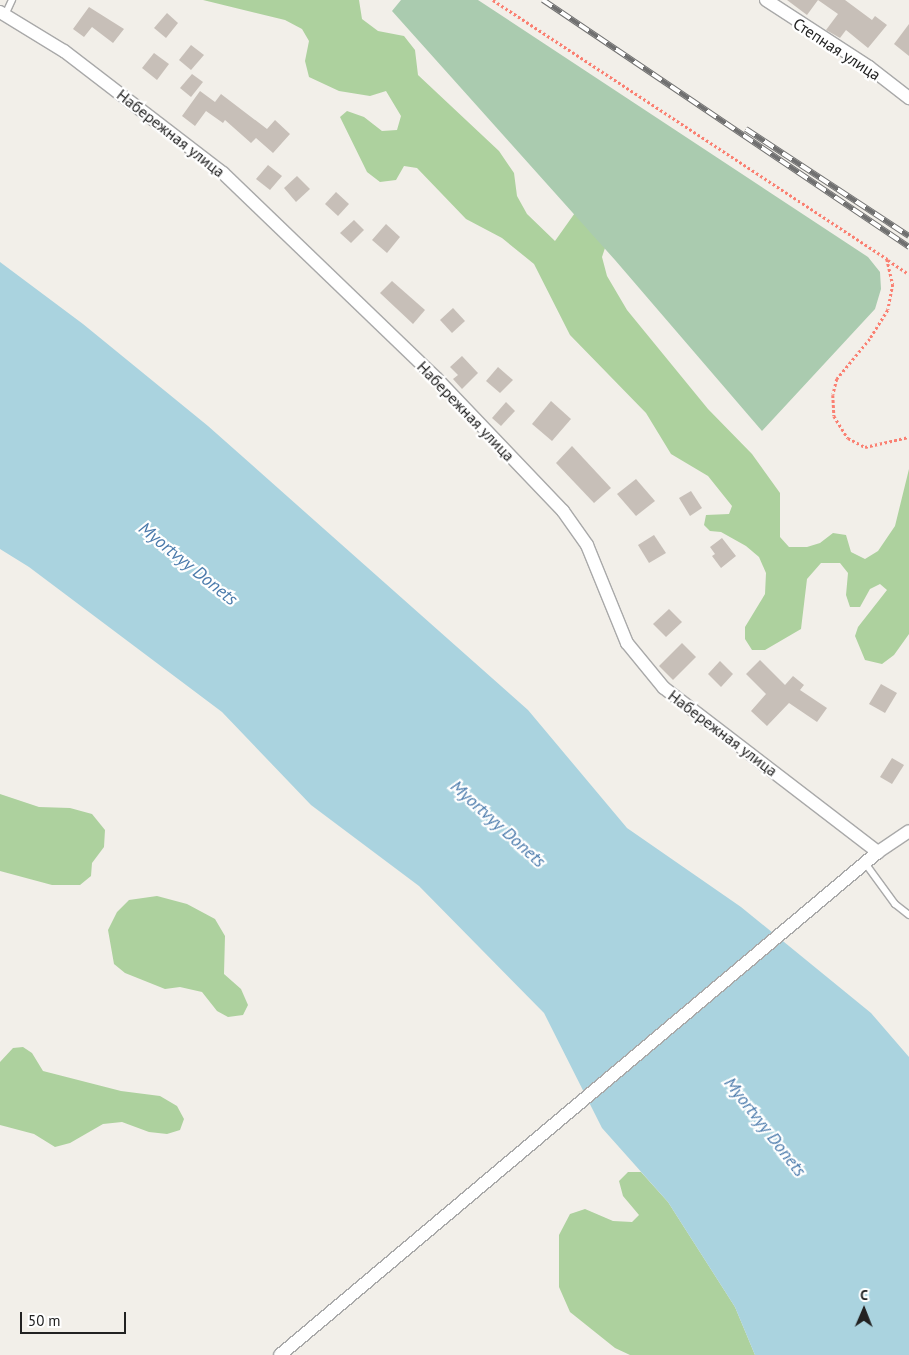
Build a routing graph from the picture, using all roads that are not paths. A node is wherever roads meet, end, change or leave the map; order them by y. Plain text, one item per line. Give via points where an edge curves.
1 (12, 0) edge
2 (766, 0) edge
3 (2, 14) edge
4 (909, 98) edge
5 (909, 831) edge
6 (878, 852) junction
7 (865, 863) junction
8 (909, 915) edge
9 (280, 1355) edge

1 - 3 lane
2 - 4 street, Степная улица
3 - 6 street, Набережная улица via 64,51 230,180 436,378 564,511 587,545 627,643 664,688
5 - 6 street
6 - 7 street
7 - 8 lane via 895,904
7 - 9 street

